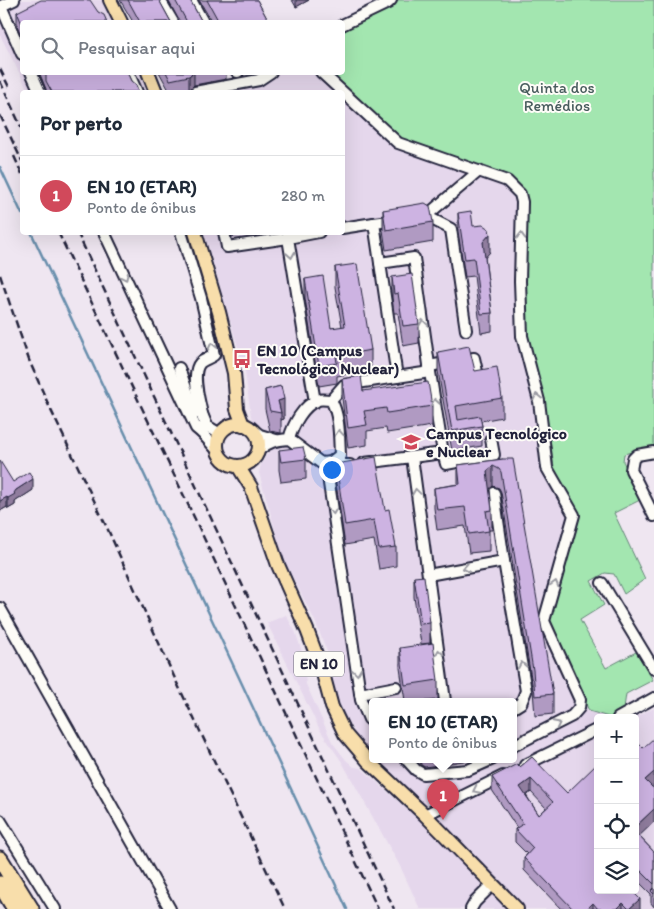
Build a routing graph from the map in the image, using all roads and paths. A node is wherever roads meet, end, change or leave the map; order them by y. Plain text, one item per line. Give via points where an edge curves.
1 (14, 0) edge
2 (110, 0) edge
3 (160, 0) edge
4 (191, 0) edge
5 (391, 0) edge
6 (120, 20) edge
7 (172, 20) edge
8 (201, 20) edge
9 (345, 24) edge
10 (20, 49) edge
11 (32, 75) edge
12 (129, 75) edge
13 (149, 75) edge
14 (268, 75) edge
15 (268, 75) edge
16 (324, 75) edge
17 (39, 90) edge
18 (136, 90) edge
19 (155, 90) edge
20 (206, 90) edge
21 (236, 90) edge
22 (341, 90) edge
23 (345, 94) edge
24 (479, 171) junction
25 (426, 216) junction
26 (374, 223) junction
27 (345, 228) edge
28 (105, 235) edge
29 (182, 235) edge
30 (196, 235) edge
31 (225, 235) edge
32 (288, 235) edge
33 (261, 237) edge
34 (380, 263) junction
35 (466, 330) dead end
36 (429, 369) junction
37 (478, 376) edge
38 (397, 377) junction
39 (331, 400) junction
40 (315, 402) junction
41 (204, 419) junction
42 (242, 426) junction
43 (202, 433) junction
44 (220, 434) junction
45 (288, 439) junction
46 (491, 439) dead end
47 (276, 440) junction
48 (218, 451) junction
49 (654, 452) edge
50 (443, 453) junction
51 (256, 455) junction
52 (340, 455) junction
53 (412, 457) junction
54 (326, 463) junction
55 (238, 466) junction
56 (251, 487) junction
57 (494, 493) dead end
58 (651, 504) edge
59 (654, 516) edge
60 (504, 561) junction
61 (428, 574) junction
62 (602, 582) dead end
63 (0, 608) edge
64 (654, 669) edge
65 (396, 687) dead end
66 (360, 694) junction
67 (446, 698) edge
68 (654, 698) edge
69 (517, 706) edge
70 (625, 714) edge
71 (369, 719) edge
72 (594, 731) edge
73 (517, 744) edge
74 (369, 762) edge
75 (370, 763) edge
76 (410, 763) edge
77 (484, 763) edge
78 (425, 815) junction
79 (0, 820) edge
80 (0, 859) edge
81 (0, 884) edge
82 (493, 884) junction
83 (15, 909) edge
84 (31, 909) edge
85 (55, 909) edge
86 (170, 909) edge
87 (471, 909) edge
88 (517, 909) edge

1 - 10 street via 1,6
2 - 6 main road
3 - 7 street
4 - 8 street
5 - 9 street
11 - 17 street
12 - 18 street
13 - 19 main road
14 - 20 street via 259,80
15 - 21 street via 250,87
16 - 22 street
23 - 24 street via 398,143
24 - 25 street
73 -> 24 street via 572,716 579,708 580,700 573,682 544,621 574,514 547,468 538,401 522,336 520,194 507,181
25 - 26 street
25 - 35 street via 451,229
26 - 27 street
26 - 34 street
28 -> 43 street via 196,428
41 -> 29 street via 196,370 201,362 214,355
30 - 42 main road, EN 10 via 234,373
31 - 33 street via 227,248
32 - 33 street
32 -> 40 street
36 -> 34 street via 414,258
34 - 38 street
36 - 37 street via 474,358
36 - 38 street
50 -> 36 street
38 - 39 street via 344,385
39 - 40 street
52 -> 39 street via 338,423
40 - 45 street via 308,406
41 - 43 street via 181,367
41 - 44 street via 207,426
42 - 44 main road
42 - 47 street
42 - 51 main road, EN 10 via 257,435
43 - 48 street
44 - 48 main road
45 - 47 street
45 - 54 street via 321,463
46 - 50 street via 494,455 446,464
47 - 51 street via 266,444
48 - 55 main road, EN 10 via 226,462
49 - 58 street via 637,455 631,470
50 - 53 street
51 - 55 main road via 246,465
51 - 56 main road, EN 10
52 - 53 street via 338,465
52 - 54 street
61 -> 53 street
54 -> 66 street
55 - 56 main road, EN 10
56 - 74 main road, EN 10 via 278,564 322,670 337,721
57 - 60 street
58 - 59 street
60 -> 61 street
69 -> 60 street via 526,691
67 -> 61 street
62 - 64 street
63 - 86 street
65 - 66 street
66 - 71 street
68 - 70 street
72 -> 78 street
75 - 78 main road, EN 10
76 - 77 street via 423,774 468,770
78 - 82 main road, EN 10
79 - 85 street
80 - 84 highway
81 - 83 highway
82 - 87 street
82 - 88 main road, EN 10

